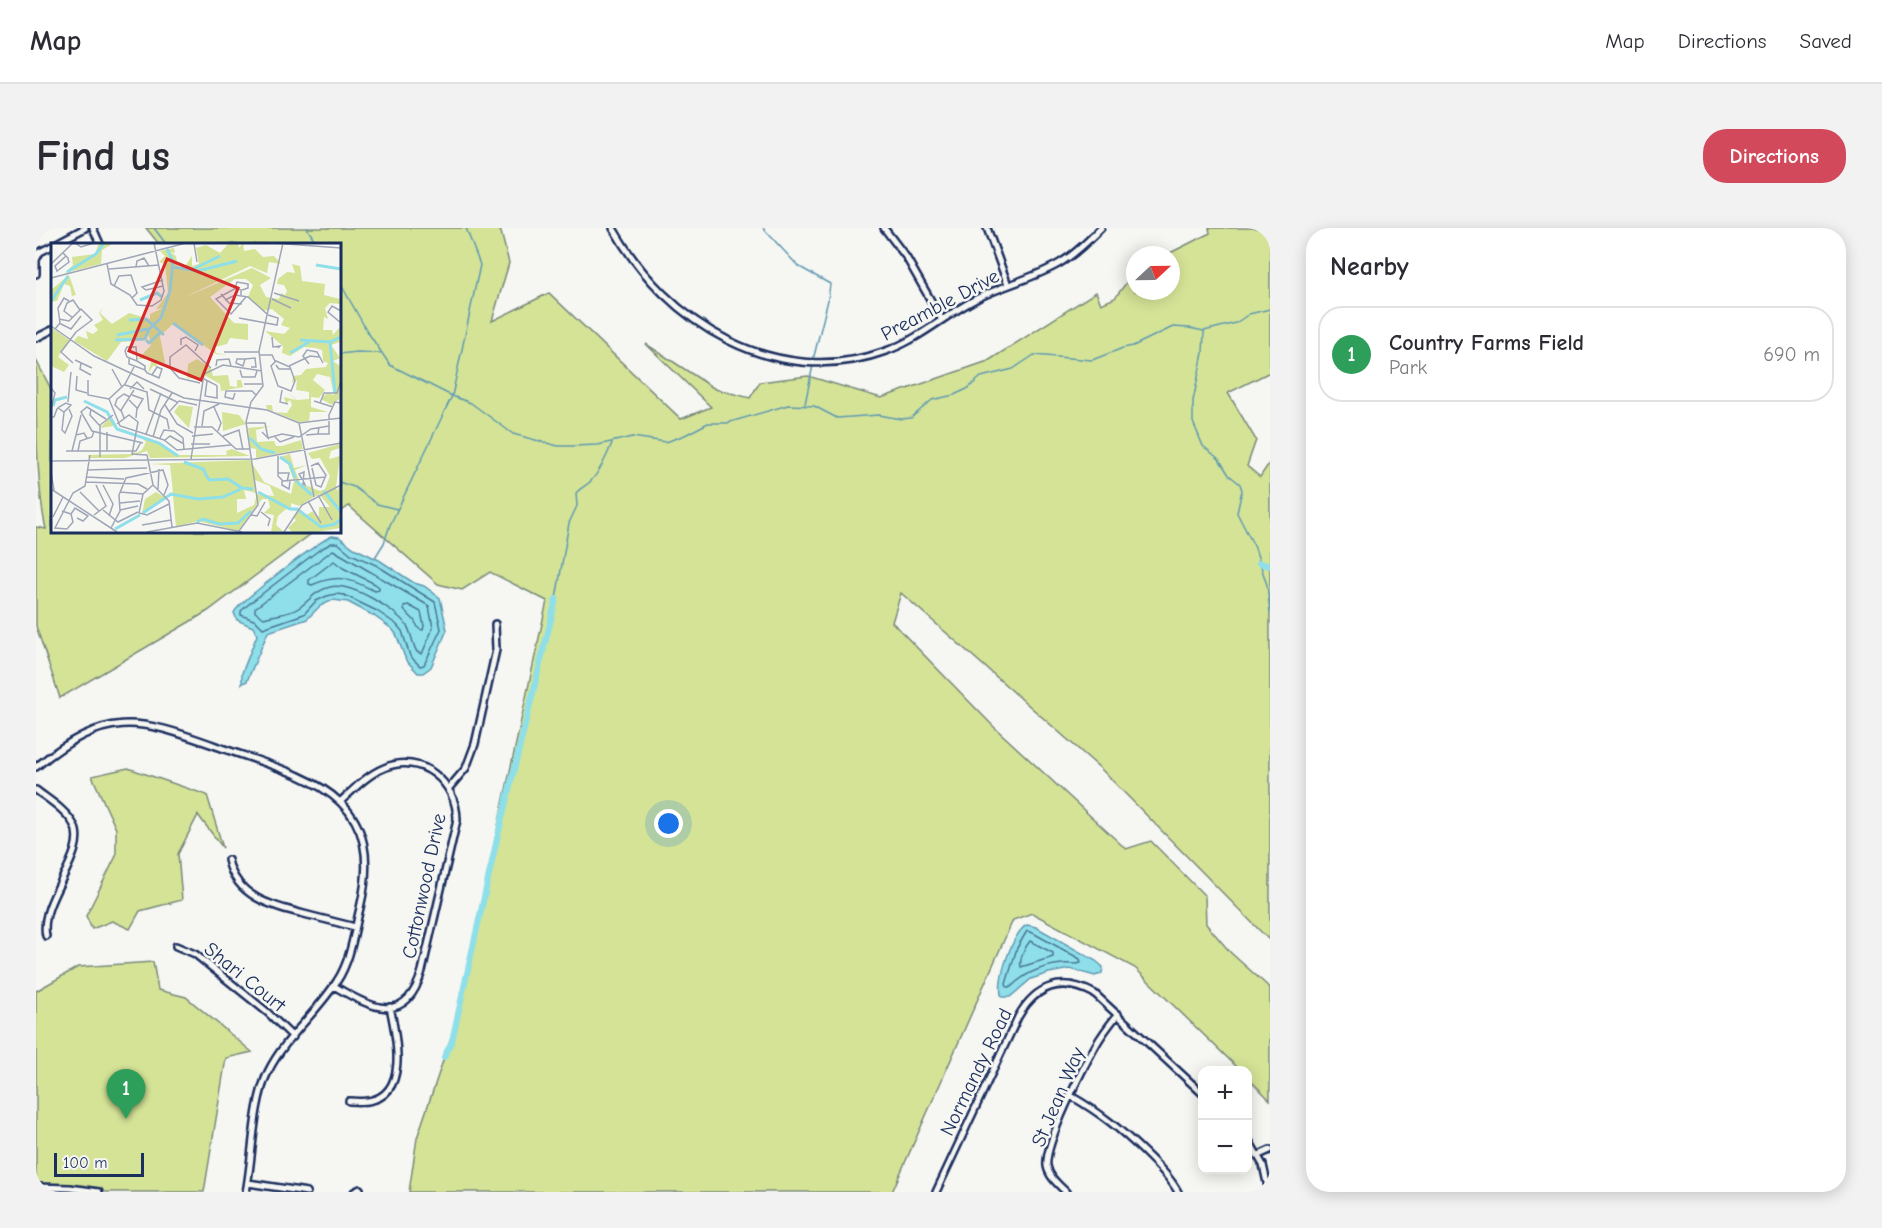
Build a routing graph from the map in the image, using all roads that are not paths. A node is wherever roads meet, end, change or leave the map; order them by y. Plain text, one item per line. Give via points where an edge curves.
1 (86, 228) edge
2 (93, 228) edge
3 (613, 228) edge
4 (885, 228) edge
5 (987, 228) edge
6 (1099, 229) edge
7 (58, 243) edge
8 (100, 243) edge
9 (38, 253) edge
10 (36, 274) edge
11 (1008, 285) junction
12 (942, 320) junction
13 (51, 330) edge
14 (36, 338) edge
15 (495, 624) dead end
16 (36, 767) edge
17 (449, 788) junction
18 (36, 790) edge
19 (340, 802) junction
20 (228, 860) dead end
21 (355, 927) junction
22 (46, 936) dead end
23 (176, 946) dead end
24 (334, 986) junction
25 (390, 1008) junction
26 (1118, 1014) junction
27 (293, 1037) junction
28 (1198, 1089) edge
29 (1071, 1096) junction
30 (349, 1101) dead end
31 (1252, 1145) edge
32 (1270, 1150) edge
33 (1259, 1155) junction
34 (248, 1183) junction
35 (36, 1187) edge
36 (60, 1190) edge
37 (99, 1192) edge
38 (246, 1192) edge
39 (307, 1192) edge
40 (936, 1192) edge
41 (1066, 1192) edge
42 (1178, 1192) edge
43 (1269, 1192) edge

1 - 7 street
2 - 8 street
3 - 12 street, Preamble Drive via 630,256 672,301 714,332 772,358 814,364 857,359 900,346
4 - 12 street
5 - 11 street
6 - 11 street, Preamble Drive via 1058,264
9 - 10 street
11 - 12 street, Preamble Drive via 973,300
13 - 14 street
15 - 17 street via 496,650 475,744 466,768
16 - 19 street via 88,732 116,724 144,724 299,775 325,788
17 - 19 street, Cottonwood Drive via 425,768 401,763 371,775
17 - 25 street, Cottonwood Drive via 457,820 422,971 410,998
18 - 22 street via 68,817 77,836 46,916
19 - 21 street via 358,830 366,856 365,884
20 - 21 street via 237,881 256,898 272,906
21 - 24 street via 345,965
23 - 27 street, Shari Court via 195,954
24 - 25 street via 362,1002
24 - 27 street
25 - 30 street via 398,1053 395,1077 376,1100
26 - 28 street, Normandy Road
26 - 29 street, St Jean Way via 1096,1044
26 - 40 street, Normandy Road via 1095,994 1073,986 1049,987 1031,999 1008,1036
27 - 34 street via 264,1081
29 - 41 street, St Jean Way via 1047,1159 1051,1177
29 - 42 street via 1121,1130
31 - 33 street
32 - 33 street
33 - 43 street
34 - 38 street
34 - 39 street
35 - 36 street
36 - 37 street

